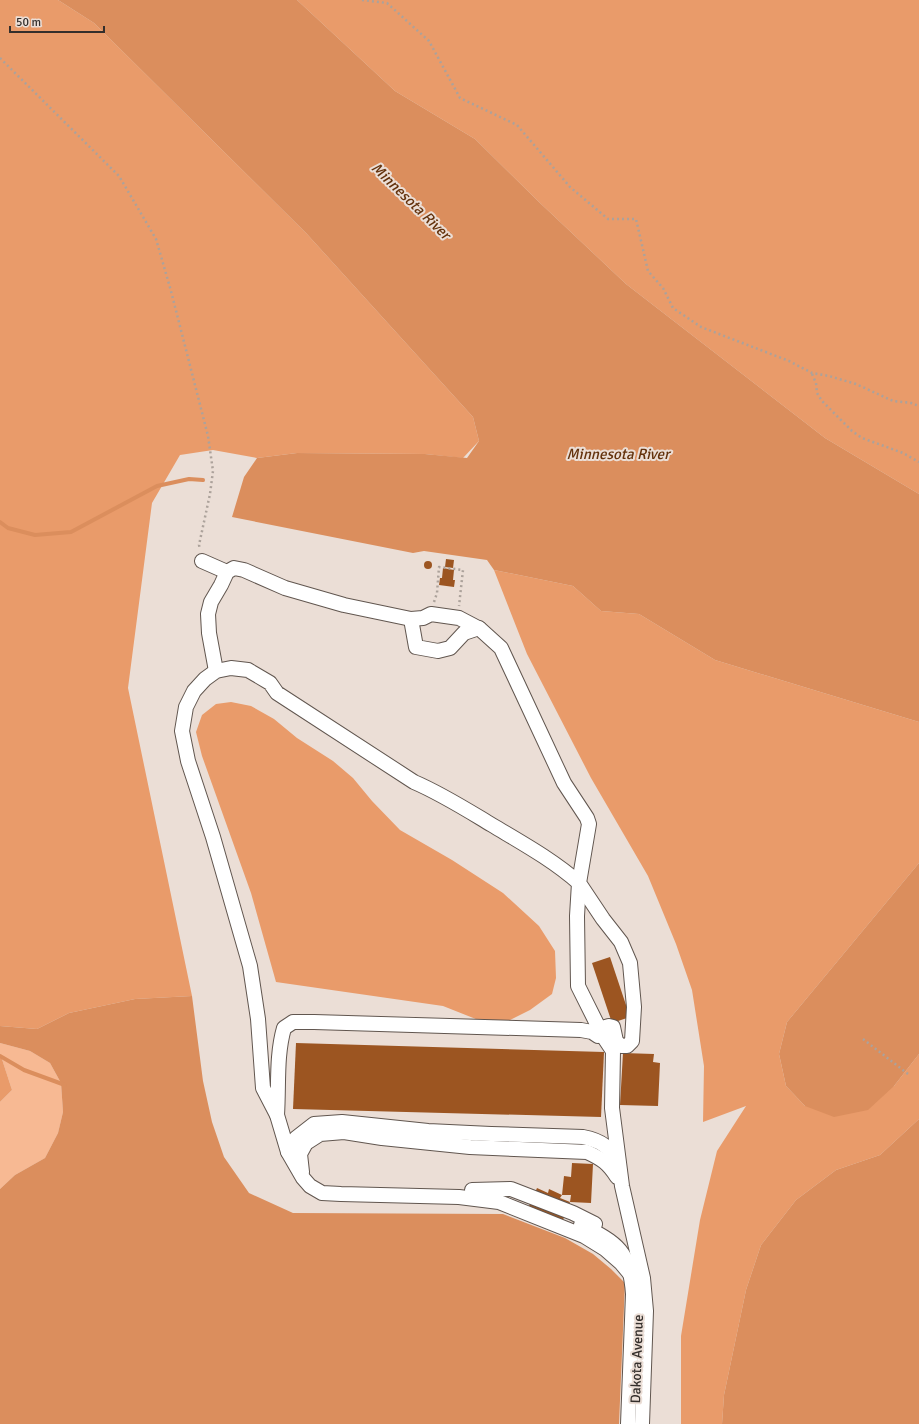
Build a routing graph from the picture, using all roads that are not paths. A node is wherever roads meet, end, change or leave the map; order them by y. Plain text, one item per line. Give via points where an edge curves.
1 (202, 561) road end
2 (227, 572) junction
3 (411, 619) junction
4 (479, 628) junction
5 (216, 671) junction
6 (578, 883) junction
7 (634, 1018) junction
8 (602, 1029) junction
9 (277, 1115) junction
10 (288, 1152) junction
11 (303, 1178) junction
12 (622, 1186) junction
13 (472, 1190) junction
14 (363, 1195) junction
15 (632, 1275) junction
16 (628, 1424) edge
17 (634, 1424) edge
18 (642, 1424) edge

1 - 2 lane
2 - 3 lane via 234,568 244,570 284,588 318,598
2 - 5 lane via 211,602 208,614
3 - 4 lane via 431,614 459,618
3 - 4 lane via 416,647 438,651 450,648 464,633
4 - 6 lane via 501,648 564,783 587,818 589,824
5 - 6 lane via 230,668 248,670 270,683 277,693 414,782 437,792 533,849 563,869
5 - 9 lane via 194,691 186,707 182,731 188,762 250,966 258,1018 263,1088
6 - 7 lane via 621,942 630,963
6 - 8 lane via 578,986
7 - 8 lane
7 - 8 lane via 632,1041 627,1046 621,1046
8 - 9 lane via 293,1022 284,1028 280,1042
8 - 12 lane via 613,1051 612,1108
9 - 10 lane
10 - 11 lane
10 - 12 lane via 296,1138 314,1124 342,1122 428,1131 584,1136 607,1146 614,1156
11 - 12 lane via 300,1154 306,1143 320,1134 344,1132 470,1147 587,1152 610,1166
11 - 14 lane via 322,1193
12 - 18 lane via 643,1278 646,1311
13 - 14 lane via 430,1188
13 - 15 lane via 509,1195 607,1238 621,1250
13 - 17 lane, Dakota Avenue via 511,1189 574,1213 610,1232 626,1248 634,1261 638,1275 639,1294
14 - 15 lane via 459,1197 499,1202 584,1236 605,1249
15 - 16 lane

